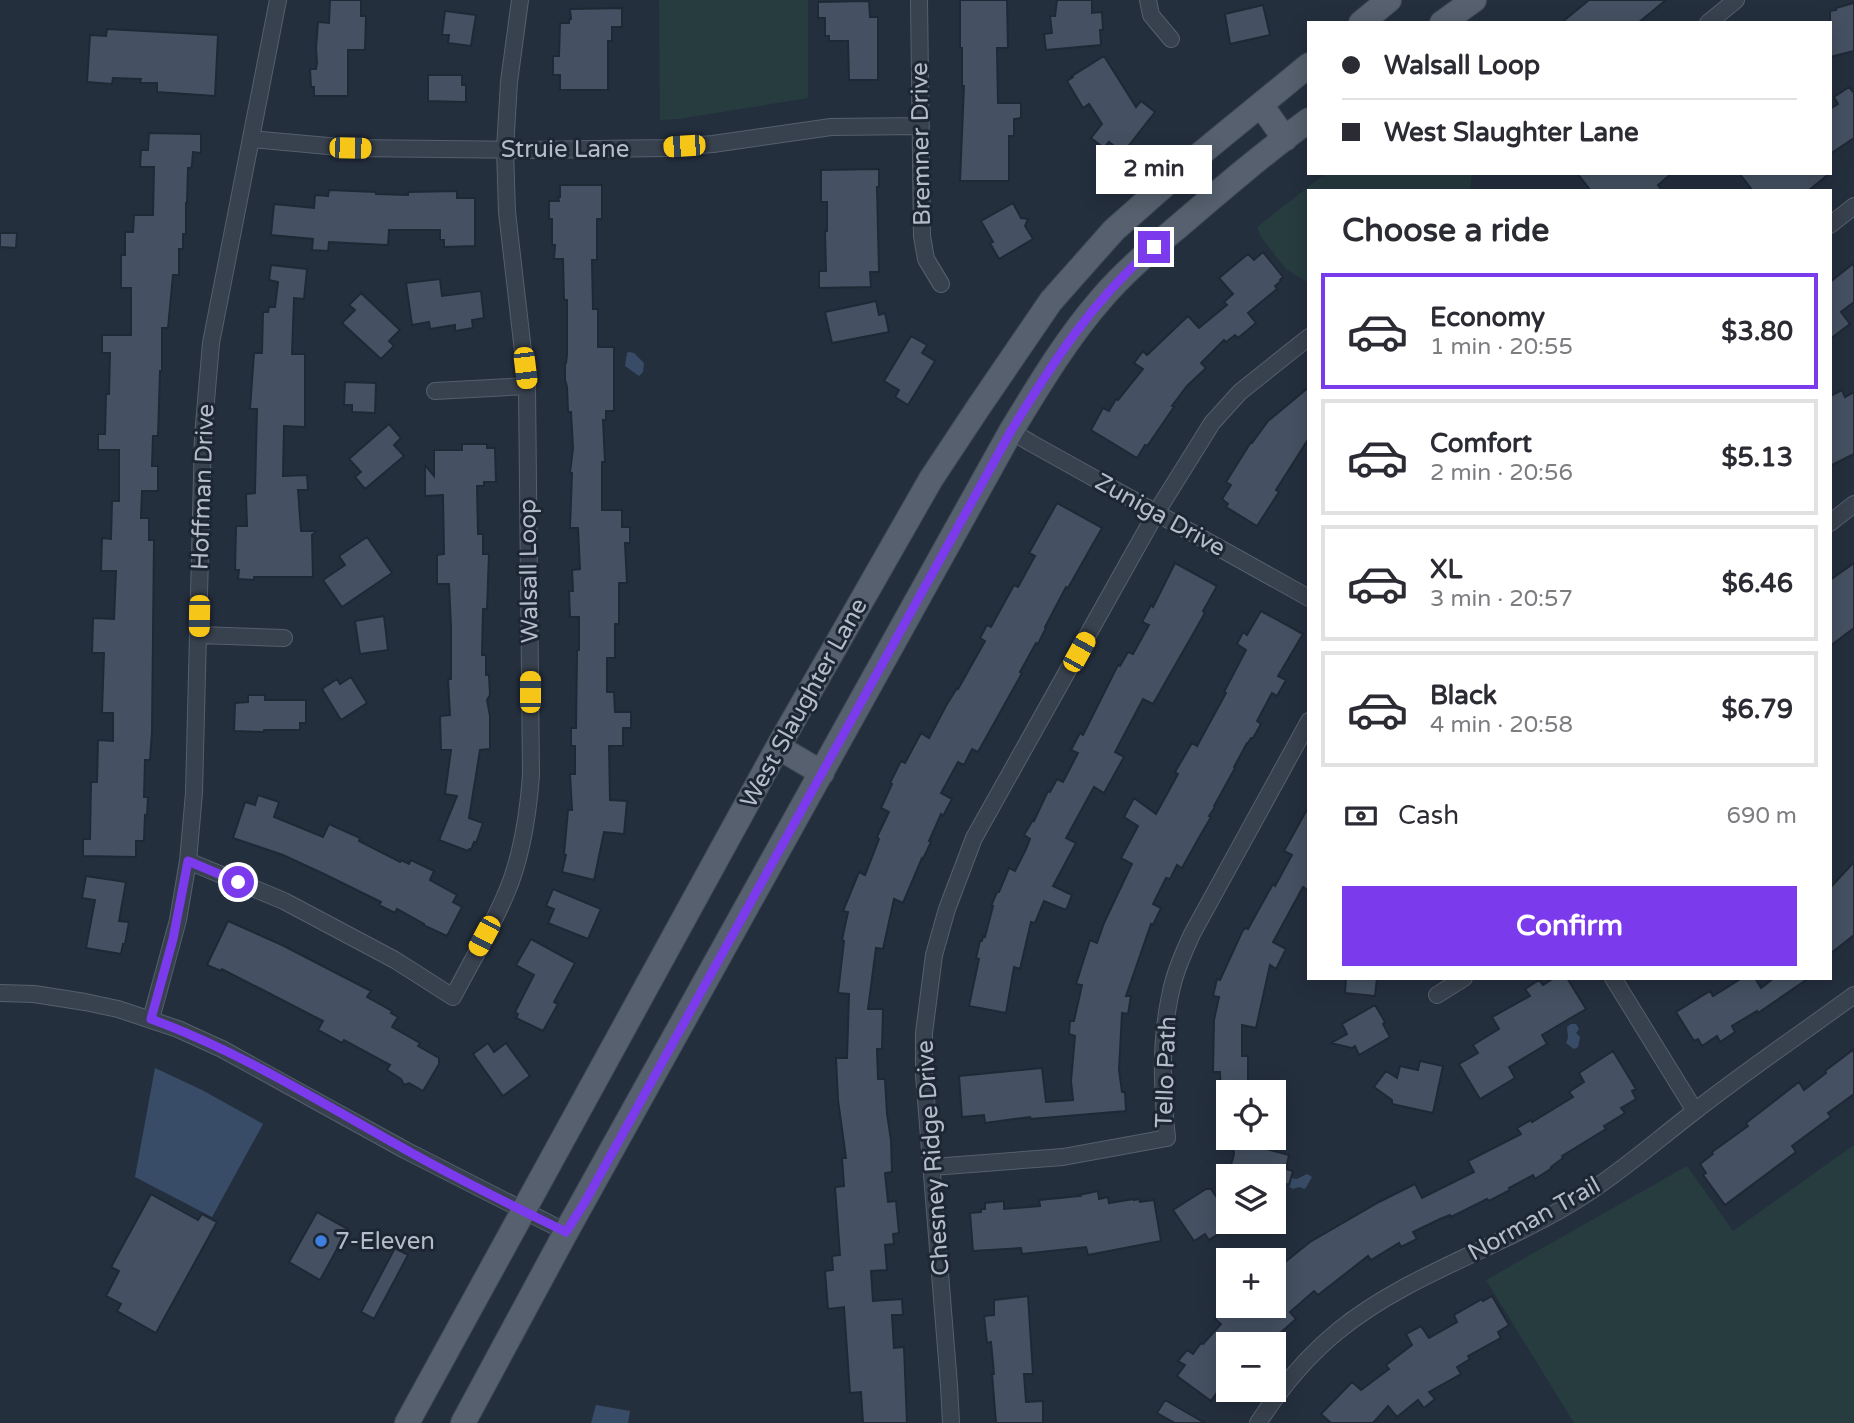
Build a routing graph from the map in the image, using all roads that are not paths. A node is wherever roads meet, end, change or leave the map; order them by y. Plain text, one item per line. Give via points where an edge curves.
1 (276, 0) edge
2 (520, 0) edge
3 (919, 0) edge
4 (1148, 0) edge
5 (1389, 0) edge
6 (1474, 0) edge
7 (1736, 0) edge
8 (1363, 21) edge
9 (1445, 21) edge
10 (1710, 21) edge
11 (1171, 39) dead end
12 (1307, 67) edge
13 (1261, 104) junction
14 (1307, 122) edge
15 (921, 126) junction
16 (251, 139) junction
17 (1284, 139) junction
18 (505, 149) junction
19 (1854, 206) edge
20 (1832, 223) edge
21 (941, 284) dead end
22 (1307, 339) edge
23 (527, 386) junction
24 (436, 391) dead end
25 (1011, 431) junction
26 (1854, 504) edge
27 (1156, 513) junction
28 (1832, 521) edge
29 (1307, 597) edge
30 (199, 635) junction
31 (284, 638) dead end
32 (1307, 725) edge
33 (778, 747) junction
34 (822, 773) junction
35 (188, 861) junction
36 (1461, 980) edge
37 (1614, 980) edge
38 (0, 993) edge
39 (1437, 995) dead end
40 (1854, 995) edge
41 (151, 1019) junction
42 (1695, 1111) junction
43 (932, 1167) junction
44 (524, 1211) junction
45 (566, 1232) junction
46 (407, 1423) edge
47 (463, 1423) edge
48 (951, 1423) edge
49 (1258, 1423) edge

1 - 16 street, Hoffman Drive
2 - 18 street, Walsall Loop
3 - 15 street, Bremner Drive
4 - 11 street via 1151,15
5 - 8 main road
6 - 9 main road
7 - 10 street
12 - 13 main road, West Slaughter Lane
13 - 17 main road
13 - 33 main road, West Slaughter Lane via 1114,230 1051,301 931,479
14 - 17 main road, West Slaughter Lane
15 - 18 street, Struie Lane via 831,127 674,147
15 - 21 street, Bremner Drive via 922,236 926,259
16 - 18 street, Struie Lane via 350,148
16 - 30 street, Hoffman Drive via 206,382
17 - 25 main road, West Slaughter Lane via 1134,265 1102,298 1071,337
18 - 23 street, Walsall Loop via 507,212
19 - 20 street
22 - 27 street, Chesney Ridge Drive via 1223,408
23 - 24 street
23 - 35 street, Walsall Loop via 529,809 506,896 453,997 395,960 284,901
25 - 27 street, Zuniga Drive
25 - 34 main road, West Slaughter Lane
26 - 28 street
27 - 29 street, Zuniga Drive
27 - 43 street, Chesney Ridge Drive via 974,838 947,909 930,979 924,1033
30 - 31 street
30 - 35 street, Hoffman Drive
32 - 43 street, Tello Path via 1178,966 1162,1059 1167,1138 1063,1157
33 - 34 main road
33 - 44 main road, West Slaughter Lane
34 - 45 main road, West Slaughter Lane
35 - 41 street, Hoffman Drive via 178,920
36 - 39 street
37 - 42 street
38 - 41 street via 85,1002
40 - 42 street, Norman Trail
41 - 44 street via 222,1049
42 - 49 street, Norman Trail via 1583,1196 1369,1309 1337,1332 1288,1380
43 - 48 street, Chesney Ridge Drive
44 - 45 street
44 - 46 main road, West Slaughter Lane
45 - 47 main road, West Slaughter Lane

